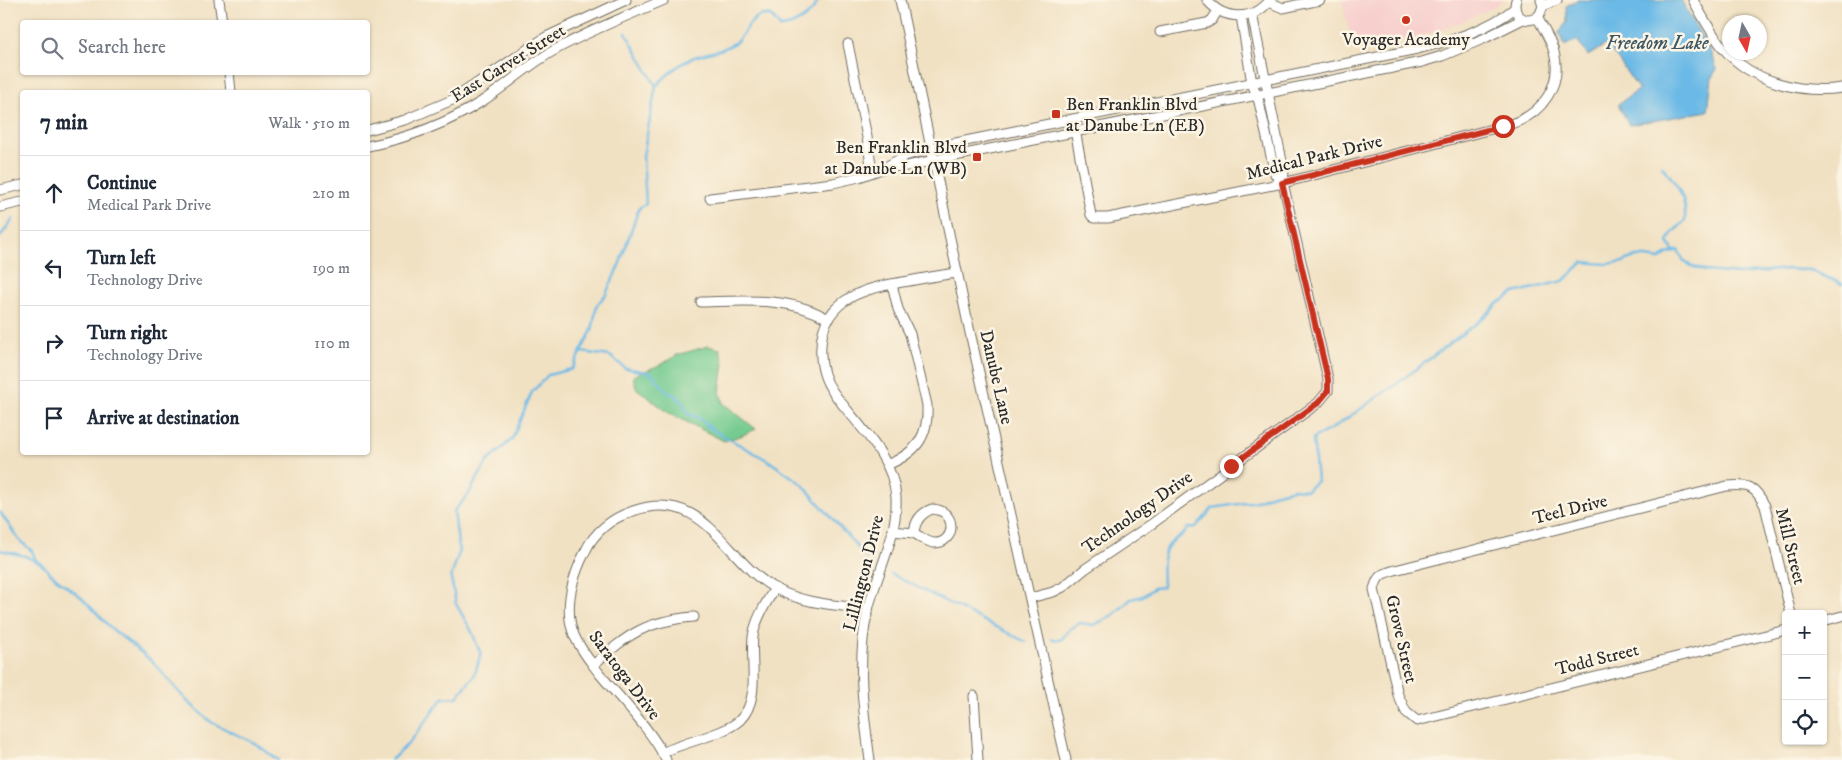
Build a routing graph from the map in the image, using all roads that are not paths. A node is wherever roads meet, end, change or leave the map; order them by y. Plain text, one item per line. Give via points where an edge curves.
1 (219, 0) edge
2 (626, 0) edge
3 (664, 0) edge
4 (900, 0) edge
5 (1208, 0) edge
6 (1320, 0) edge
7 (1557, 0) edge
8 (1693, 0) edge
9 (1270, 1) edge
10 (1542, 3) edge
11 (1516, 4) edge
12 (1218, 10) junction
13 (1252, 14) junction
14 (1240, 16) junction
15 (1537, 17) junction
16 (1523, 19) junction
17 (222, 20) edge
18 (1160, 32) dead end
19 (848, 44) dead end
20 (229, 75) edge
21 (1266, 80) junction
22 (1252, 83) junction
23 (1842, 88) edge
24 (231, 90) edge
25 (1268, 93) junction
26 (1256, 96) junction
27 (1073, 119) junction
28 (370, 129) edge
29 (1076, 132) junction
30 (370, 145) edge
31 (931, 148) junction
32 (934, 160) junction
33 (884, 168) junction
34 (872, 172) junction
35 (1282, 183) junction
36 (20, 185) edge
37 (0, 190) edge
38 (710, 198) dead end
39 (20, 202) edge
40 (0, 207) edge
41 (957, 274) junction
42 (892, 284) junction
43 (701, 302) dead end
44 (828, 319) junction
45 (887, 465) junction
46 (1753, 488) joint
47 (893, 531) junction
48 (914, 533) junction
49 (1395, 570) joint
50 (775, 588) junction
51 (1030, 598) junction
52 (868, 610) junction
53 (1791, 610) edge
54 (1842, 616) edge
55 (694, 617) dead end
56 (1827, 620) edge
57 (1782, 631) edge
58 (593, 665) junction
59 (974, 696) dead end
60 (1417, 721) joint
61 (664, 756) edge
62 (870, 760) edge
63 (978, 760) edge
64 (1066, 760) edge

1 - 17 street
2 - 28 street, East Carver Street via 546,37 452,100 405,120
3 - 30 street, East Carver Street via 565,44 480,102 444,122
4 - 31 street, Danube Lane
5 - 12 street
6 - 9 street via 1283,8
7 - 10 street
8 - 23 street via 1724,49 1755,74 1787,85 1814,89
9 - 13 street
10 - 15 street
11 - 16 street
11 - 21 street via 1506,15 1489,24 1438,44
12 - 14 street
12 - 18 street via 1207,23
13 - 14 street
13 - 21 street, Technology Drive
14 - 22 street, Technology Drive
15 - 16 street
15 - 35 street, Medical Park Drive via 1554,53 1555,74 1548,98 1530,115 1511,124
16 - 25 street via 1442,56
19 - 34 street
20 - 24 street
21 - 22 street
21 - 25 street, Technology Drive
22 - 26 street, Technology Drive
22 - 27 street
25 - 26 street
25 - 35 street, Technology Drive via 1284,171
26 - 29 street
26 - 35 street, Technology Drive via 1275,174
27 - 29 street, Medical Park Drive
27 - 31 street
29 - 32 street
29 - 35 street, Medical Park Drive via 1094,218 1108,218
31 - 32 street, Danube Lane
31 - 33 street via 904,156
32 - 33 street
32 - 41 street, Danube Lane
33 - 34 street
34 - 38 street via 833,183
35 - 51 street, Technology Drive via 1328,379 1325,396 1063,587
36 - 37 street
39 - 40 street
41 - 42 street, Lillington Drive
41 - 51 street, Danube Lane
42 - 44 street, Lillington Drive via 852,296 842,302
42 - 45 street via 898,309 910,334 928,416 921,442
43 - 44 street via 779,304 804,308
44 - 45 street, Lillington Drive via 820,350 822,370 833,392
45 - 47 street, Lillington Drive via 896,497
46 - 49 street, Teel Drive via 1740,484 1727,486
46 - 53 street, Mill Street via 1765,506
47 - 48 street
47 - 52 street, Lillington Drive
48 - 48 street via 918,520 926,511 938,509 949,517 951,530 942,542 929,541
49 - 60 street, Grove Street via 1382,574 1374,589 1398,695 1406,712
50 - 52 street, Saratoga Drive via 798,598
50 - 58 street, Saratoga Drive via 694,516 656,506 626,514 611,522 589,543 571,586 569,608 573,633
50 - 61 street via 753,637 754,684 744,714 724,729
51 - 64 street, Danube Lane
52 - 62 street, Lillington Drive via 860,667
54 - 56 street
55 - 58 street via 661,621 635,632
57 - 60 street, Todd Street
58 - 61 street, Saratoga Drive
59 - 63 street

